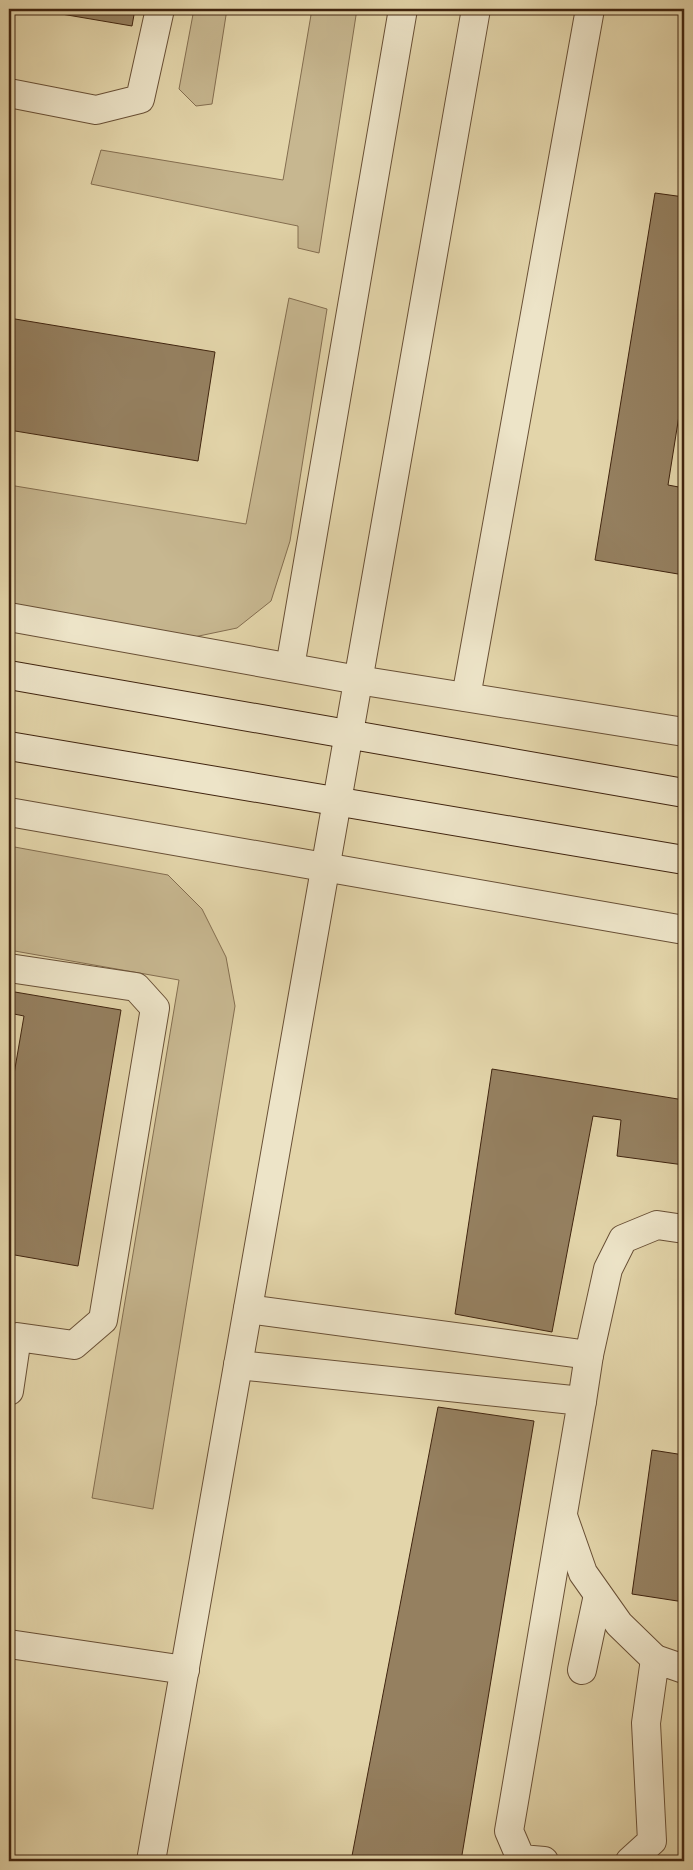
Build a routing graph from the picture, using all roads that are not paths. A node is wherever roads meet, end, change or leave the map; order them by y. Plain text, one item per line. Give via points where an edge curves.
1 (160, 9) edge
2 (404, 9) edge
3 (476, 9) edge
4 (590, 9) edge
5 (9, 92) edge
6 (9, 617) edge
7 (290, 667) junction
8 (9, 675) edge
9 (358, 680) junction
10 (466, 697) junction
11 (684, 732) edge
12 (348, 735) junction
13 (9, 746) edge
14 (684, 793) edge
15 (337, 801) junction
16 (9, 812) edge
17 (684, 860) edge
18 (326, 866) junction
19 (684, 930) edge
20 (9, 968) edge
21 (684, 1229) edge
22 (248, 1309) junction
23 (589, 1355) junction
24 (238, 1365) junction
25 (9, 1391) edge
26 (582, 1401) junction
27 (563, 1515) junction
28 (598, 1595) junction
29 (9, 1644) edge
30 (655, 1659) junction
31 (684, 1669) edge
32 (185, 1670) junction
33 (582, 1670) dead end
34 (151, 1861) edge
35 (544, 1861) edge
36 (630, 1861) edge

1 - 5 street via 140,99 96,110
2 - 7 street
3 - 9 street
4 - 10 street
6 - 7 street
7 - 9 street
8 - 12 street
9 - 10 street
9 - 12 street
10 - 11 street
12 - 14 street
12 - 15 street
13 - 15 street
15 - 17 street
15 - 18 street
16 - 18 street
18 - 19 street
18 - 22 street
20 - 25 street via 136,988 155,1008 104,1320 74,1345 17,1337
21 - 23 street via 657,1225 623,1240 608,1269
22 - 23 street
22 - 24 street
23 - 26 street
24 - 26 street
24 - 32 street
26 - 27 street
27 - 28 street via 583,1573
27 - 35 street via 509,1831 521,1859
28 - 30 street via 619,1624
28 - 33 street
29 - 32 street
30 - 31 street
30 - 36 street via 646,1723 652,1840
32 - 34 street

